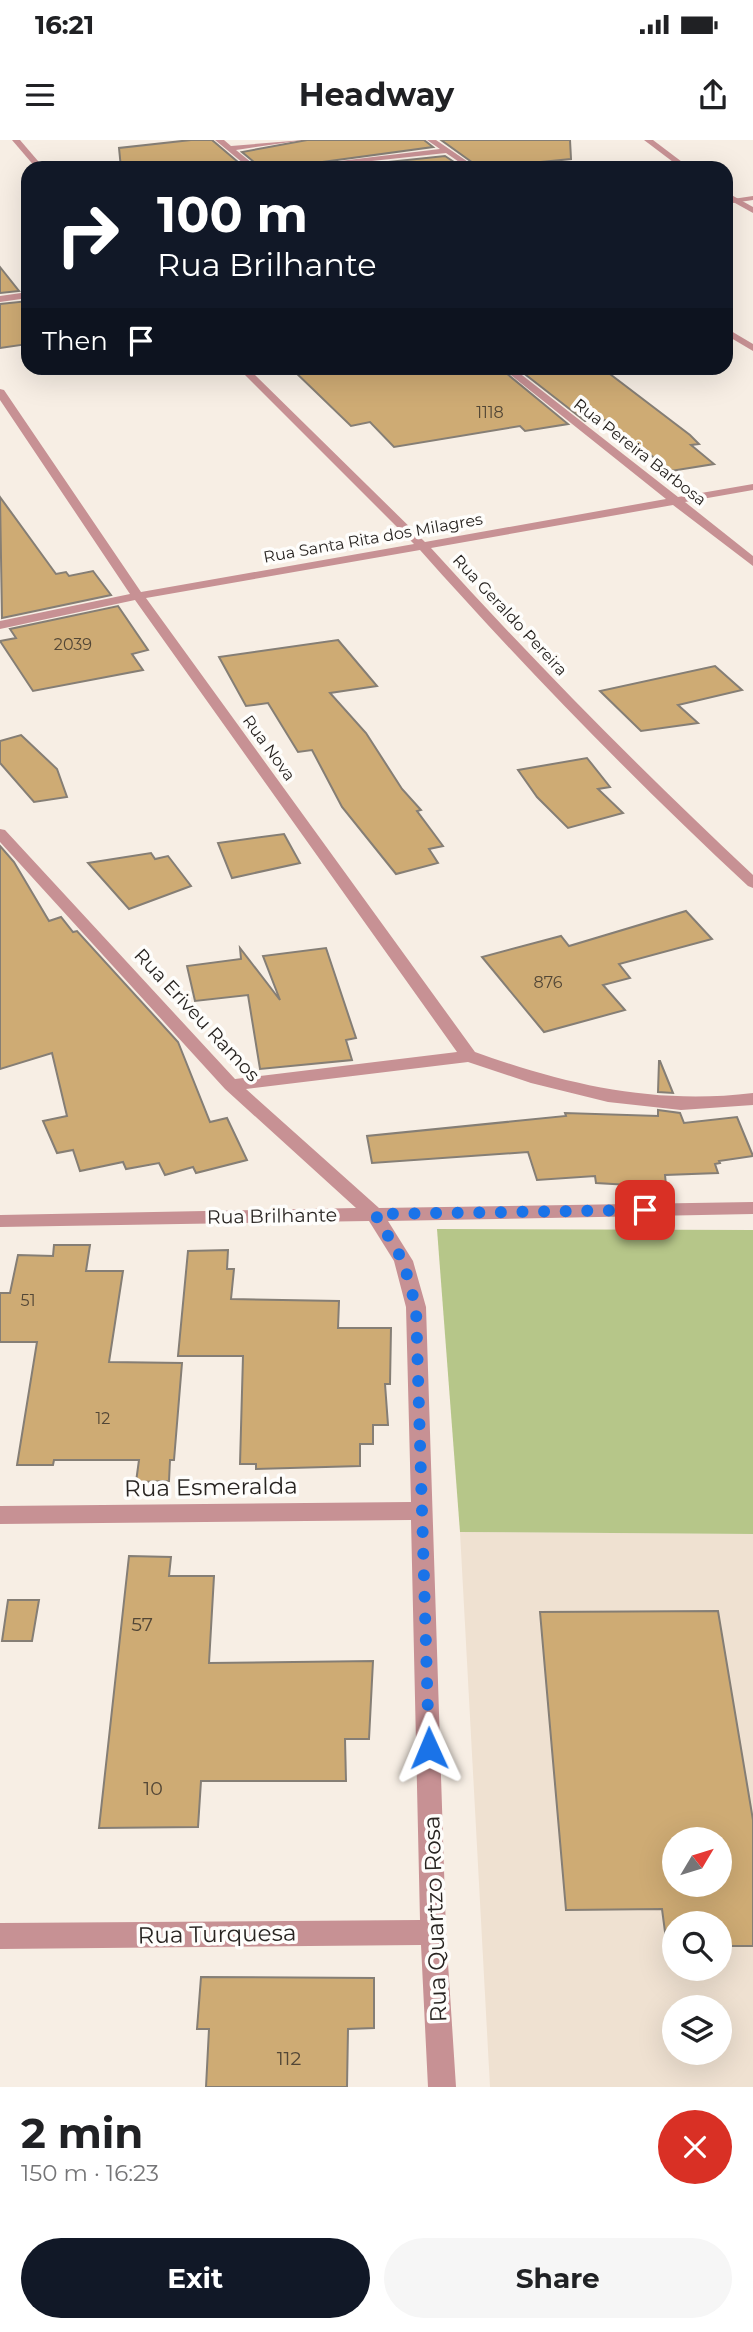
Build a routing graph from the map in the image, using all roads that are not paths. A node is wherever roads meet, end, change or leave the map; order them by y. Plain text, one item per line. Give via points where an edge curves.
1 (16, 140) edge
2 (219, 140) edge
3 (300, 140) edge
4 (431, 140) edge
5 (648, 140) edge
6 (229, 148) junction
7 (447, 151) junction
8 (34, 161) edge
9 (245, 161) edge
10 (352, 161) edge
11 (462, 161) edge
12 (676, 161) edge
13 (753, 198) edge
14 (733, 201) edge
15 (733, 202) edge
16 (753, 211) edge
17 (21, 296) edge
18 (0, 299) edge
19 (733, 335) edge
20 (753, 348) edge
21 (250, 375) edge
22 (515, 375) edge
23 (0, 392) edge
24 (753, 487) edge
25 (677, 502) junction
26 (422, 545) junction
27 (753, 562) edge
28 (138, 596) junction
29 (0, 625) edge
30 (0, 833) edge
31 (753, 883) edge
32 (469, 1056) junction
33 (231, 1085) junction
34 (753, 1099) edge
35 (753, 1208) edge
36 (375, 1214) junction
37 (0, 1221) edge
38 (423, 1511) junction
39 (0, 1515) edge
40 (433, 1932) junction
41 (0, 1936) edge
42 (442, 2087) edge

1 - 8 street
2 - 6 street
3 - 6 street
4 - 7 street
5 - 12 street
6 - 9 street
7 - 10 street
7 - 11 street
13 - 14 street
15 - 16 street
17 - 18 street
19 - 20 street
21 - 26 street, Rua Geraldo Pereira
22 - 25 street, Rua Pereira Barbosa
23 - 28 street, Rua Nova
24 - 25 street, Rua Santa Rita dos Milagres
25 - 26 street, Rua Santa Rita dos Milagres
25 - 27 street, Rua Pereira Barbosa
26 - 28 street, Rua Santa Rita dos Milagres
26 - 31 street, Rua Geraldo Pereira via 519,653
28 - 29 street, Rua Santa Rita dos Milagres
28 - 32 street, Rua Nova
30 - 33 street, Rua Eriveu Ramos
32 - 33 street
32 - 34 street via 597,1095 660,1102
33 - 36 street, Rua Eriveu Ramos
35 - 36 street, Rua Brilhante
36 - 37 street, Rua Brilhante
36 - 38 street, Rua Quartzo Rosa via 403,1261 416,1307
38 - 39 street, Rua Esmeralda
38 - 40 street, Rua Quartzo Rosa
40 - 41 street, Rua Turquesa
40 - 42 street, Rua Quartzo Rosa

